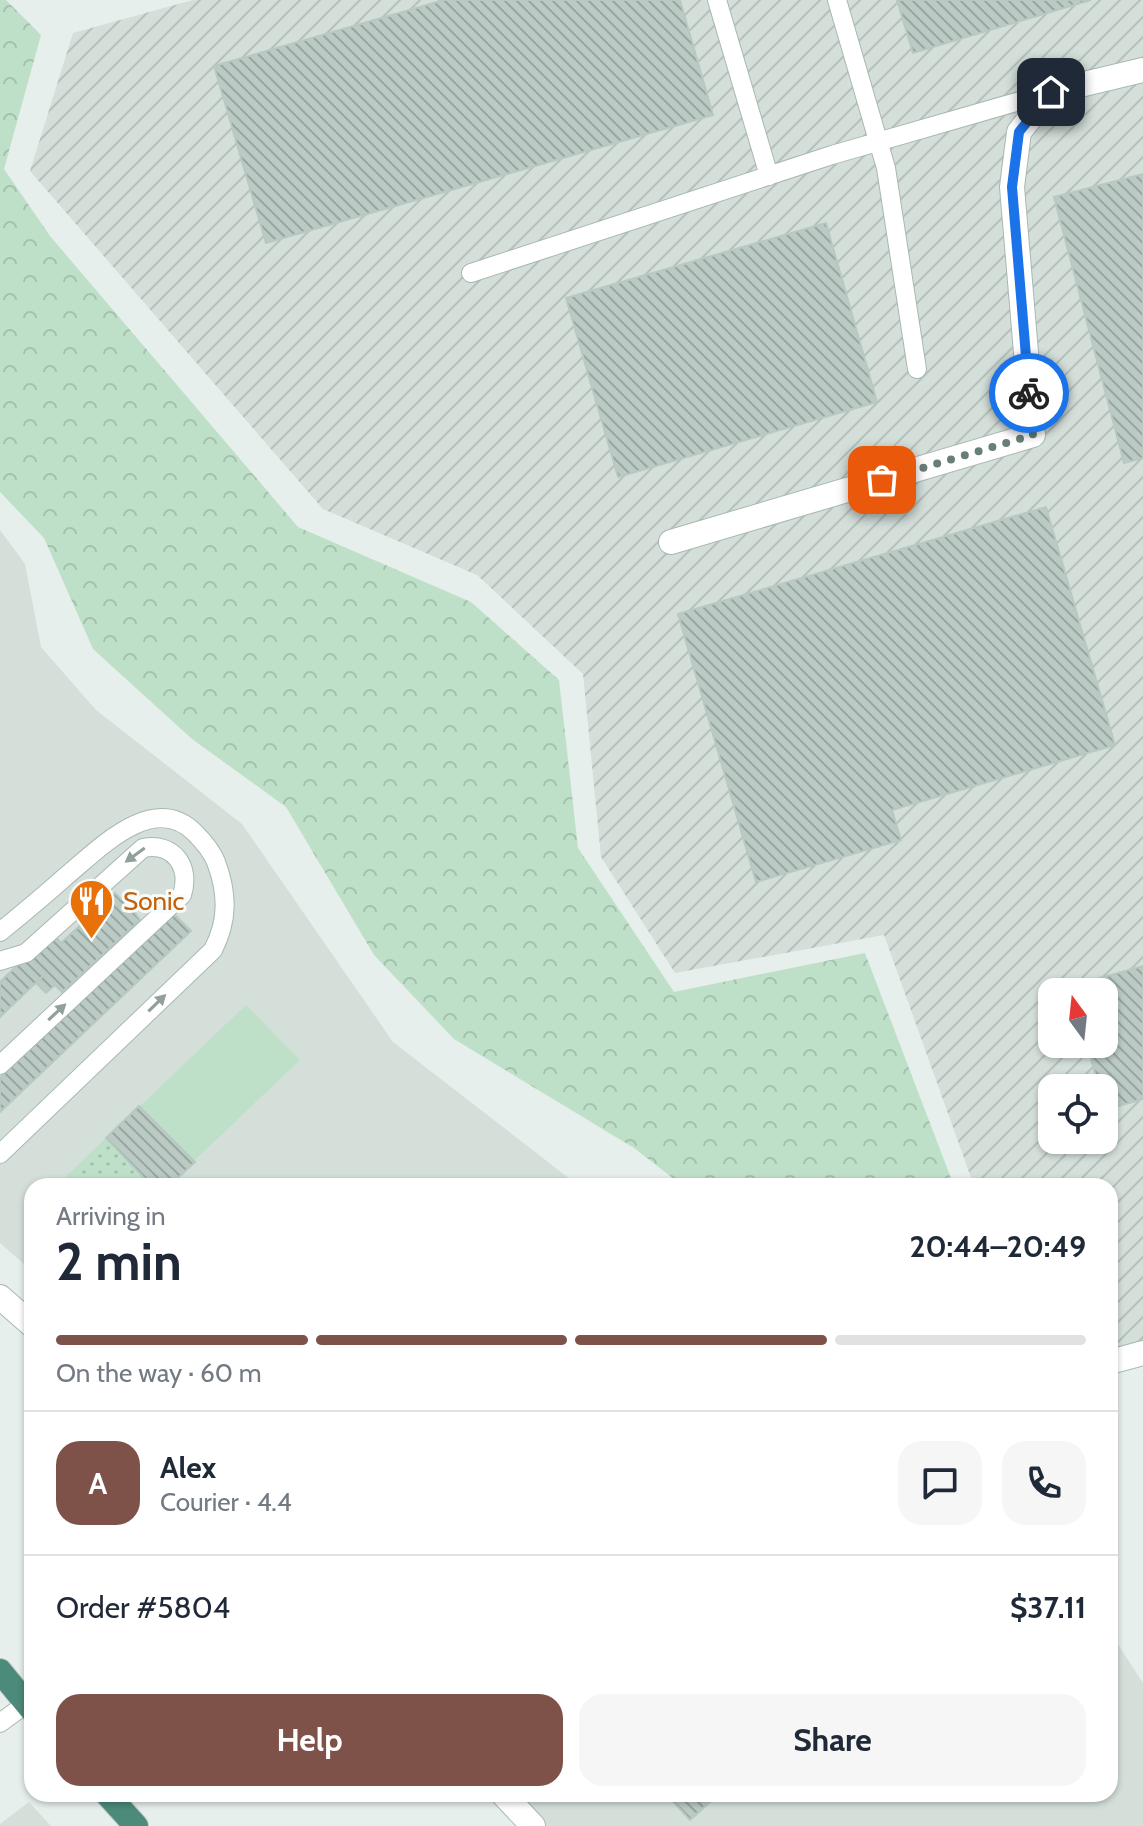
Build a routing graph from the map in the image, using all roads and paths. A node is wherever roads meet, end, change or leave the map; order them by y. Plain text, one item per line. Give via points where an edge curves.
1 (717, 0) edge
2 (837, 0) edge
3 (1143, 70) edge
4 (1051, 92) junction
5 (880, 141) junction
6 (769, 176) junction
7 (471, 273) dead end
8 (917, 369) dead end
9 (671, 542) dead end
10 (0, 932) edge
11 (0, 961) edge
12 (0, 1065) edge
13 (0, 1154) edge
14 (0, 1297) edge
15 (24, 1318) edge
16 (1143, 1353) edge
17 (1118, 1360) edge
18 (3, 1679) edge
19 (24, 1702) edge
20 (24, 1710) edge
21 (0, 1723) edge
22 (114, 1802) edge
23 (510, 1802) edge
24 (136, 1826) edge
25 (533, 1826) edge

1 - 6 lane
2 - 5 lane
3 - 4 street
4 - 5 lane
4 - 9 street via 1019,132 1012,187 1033,435
5 - 6 lane
5 - 8 lane
6 - 7 lane
13 -> 10 lane via 213,950 224,929 226,905 216,861 188,826 156,818 119,832
12 -> 11 lane via 182,895 183,867 172,851 143,848 26,953
14 - 15 street
16 - 17 street
18 - 19 highway
20 - 21 lane
22 - 24 highway
23 - 25 street

